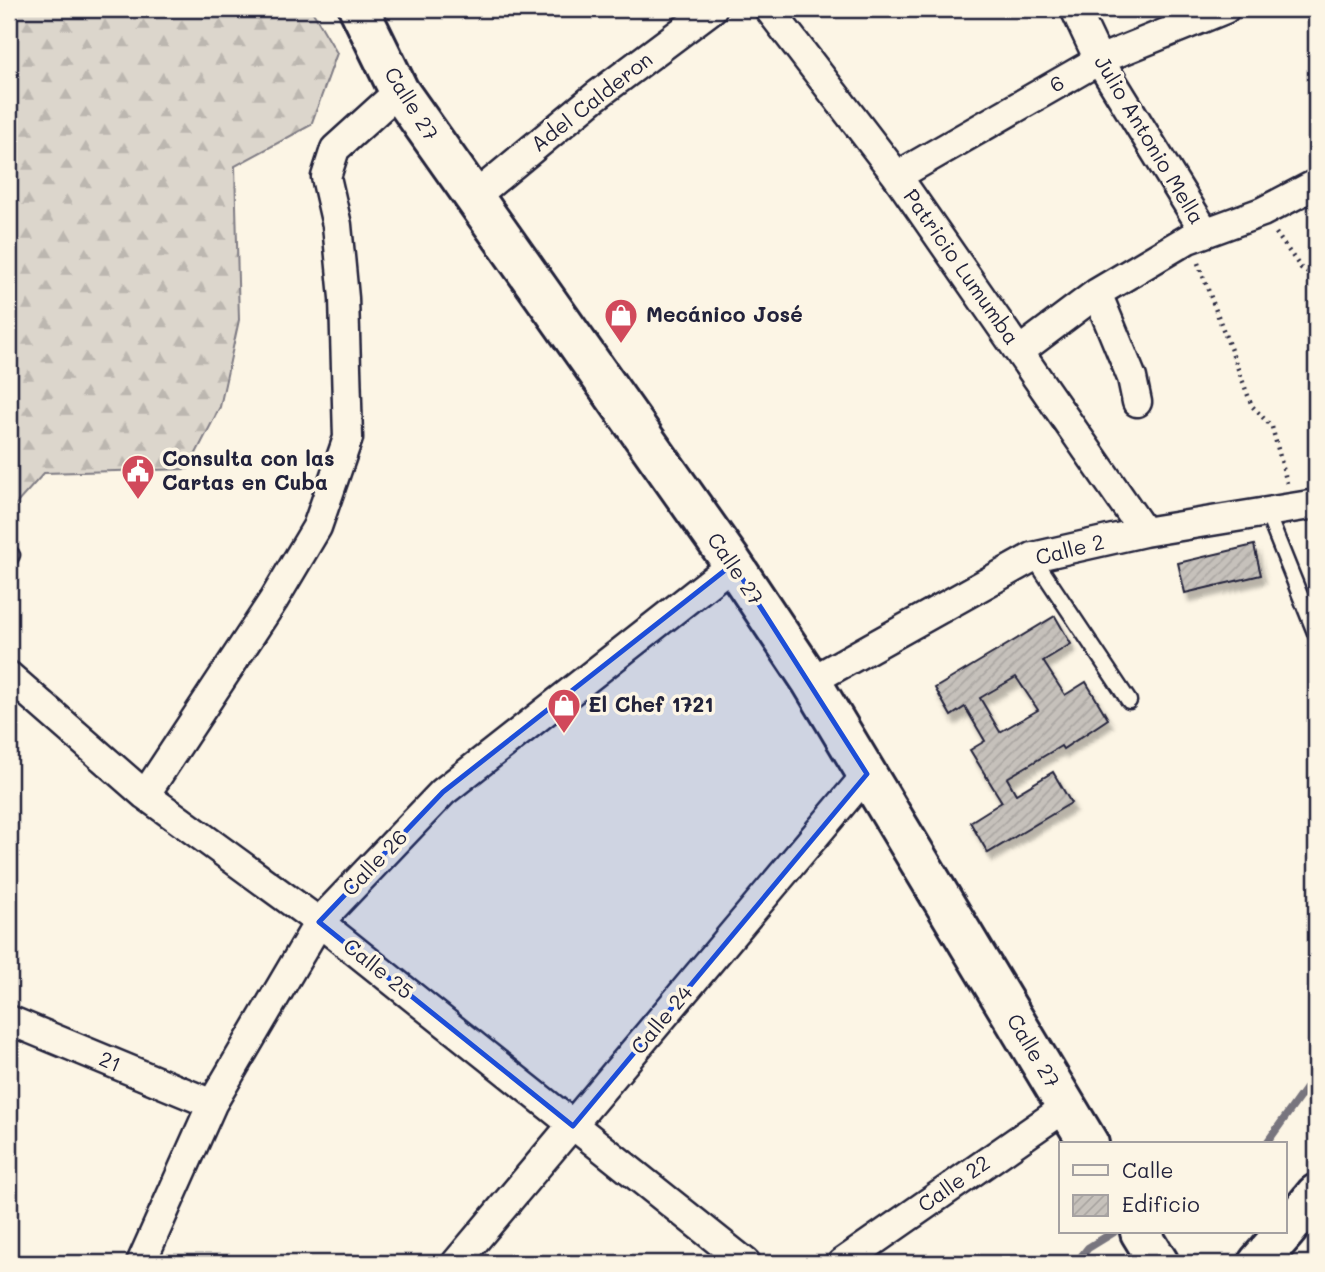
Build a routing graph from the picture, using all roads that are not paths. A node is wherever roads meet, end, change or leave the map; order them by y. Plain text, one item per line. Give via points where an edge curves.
1 (359, 9) edge
2 (712, 9) edge
3 (769, 9) edge
4 (1074, 9) edge
5 (1226, 9) edge
6 (1099, 60) junction
7 (399, 91) junction
8 (897, 176) junction
9 (1316, 184) edge
10 (474, 197) junction
11 (1197, 236) junction
12 (1097, 293) junction
13 (1020, 351) junction
14 (1137, 402) dead end
15 (1292, 508) edge
16 (1144, 532) junction
17 (1033, 557) junction
18 (733, 564) junction
19 (1316, 635) edge
20 (9, 676) edge
21 (811, 681) junction
22 (1129, 701) dead end
23 (867, 774) junction
24 (145, 795) junction
25 (318, 922) junction
26 (9, 1020) edge
27 (212, 1104) junction
28 (1066, 1107) junction
29 (573, 1126) junction
30 (1088, 1142) edge
31 (1316, 1194) edge
32 (1286, 1231) edge
33 (1283, 1234) edge
34 (141, 1263) edge
35 (456, 1263) edge
36 (746, 1263) edge
37 (842, 1263) edge
38 (1258, 1263) edge

1 - 7 main road, Calle 27
2 - 10 street, Adel Calderon via 596,96
3 - 8 street, Patricio Lumumba
4 - 6 street, Julio Antonio Mella
5 - 6 street, 6
6 - 8 street, 6
6 - 11 street, Julio Antonio Mella
7 - 10 main road, Calle 27
7 - 24 street via 335,149 326,177 337,225 344,298 348,438 317,527
8 - 13 street, Patricio Lumumba
9 - 11 street via 1262,212
10 - 18 main road, Calle 27
11 - 12 street
12 - 13 street
12 - 14 street via 1132,378
13 - 16 street, Patricio Lumumba
15 - 16 street, Calle 2
15 - 19 lane
16 - 17 street, Calle 2
17 - 21 street, Calle 2
17 - 22 lane
18 - 21 main road, Calle 27
18 - 25 street, Calle 26 via 443,792
20 - 24 street, Calle 25
21 - 23 main road, Calle 27
23 - 28 main road, Calle 27
23 - 29 street, Calle 24
24 - 25 street, Calle 25
25 - 27 street, Calle 26
25 - 29 street, Calle 25
26 - 27 street, 21
27 - 34 street, Calle 26
28 - 30 main road, Calle 27
28 - 37 street, Calle 22
29 - 35 street, Calle 24
29 - 36 street, Calle 25
31 - 32 main road
33 - 38 main road

